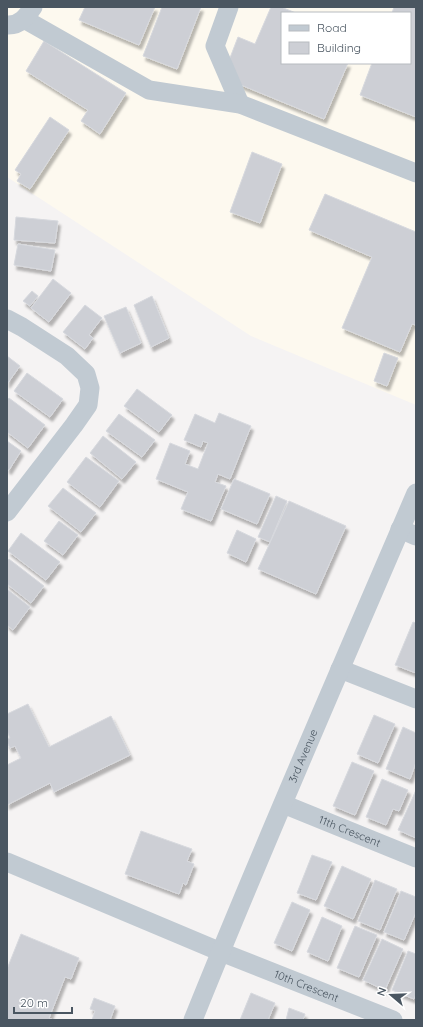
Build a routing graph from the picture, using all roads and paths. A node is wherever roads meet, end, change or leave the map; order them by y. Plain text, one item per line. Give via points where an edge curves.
1 (229, 7) edge
2 (22, 17) edge
3 (240, 104) junction
4 (416, 173) edge
5 (7, 319) edge
6 (416, 493) edge
7 (7, 512) edge
8 (408, 533) edge
9 (340, 669) junction
10 (416, 699) edge
11 (283, 804) junction
12 (416, 858) edge
13 (7, 862) edge
14 (221, 952) junction
15 (193, 1020) edge
16 (393, 1020) edge

1 - 3 street via 215,46
2 - 3 street via 148,90
3 - 4 street
5 - 7 street via 67,356 86,374 90,388 88,405
6 - 8 street, 3rd Avenue
8 - 9 street, 3rd Avenue
9 - 10 street
9 - 11 street, 3rd Avenue
11 - 12 street, 11th Crescent
11 - 14 street, 3rd Avenue
13 - 14 street, 10th Crescent
14 - 15 street, 3rd Avenue
14 - 16 street, 10th Crescent

